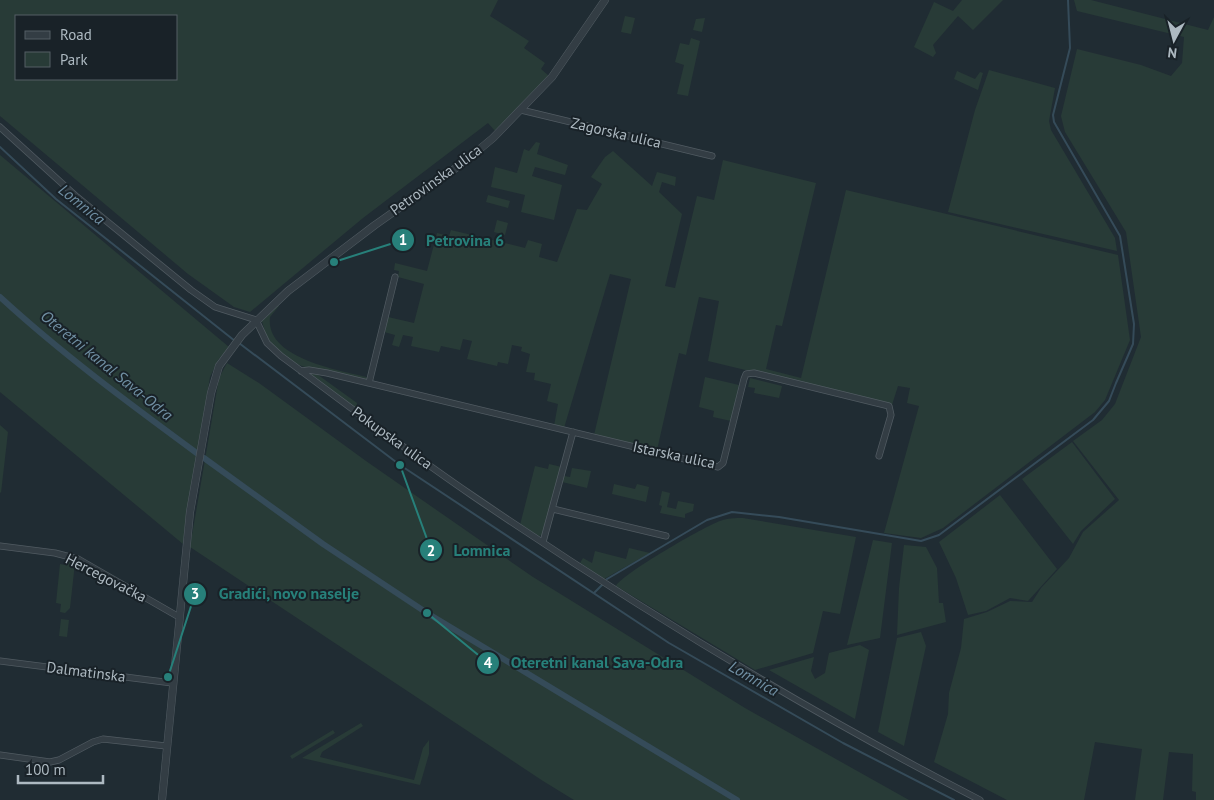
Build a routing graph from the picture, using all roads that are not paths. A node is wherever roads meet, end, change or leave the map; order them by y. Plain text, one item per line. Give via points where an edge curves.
1 (604, 0) edge
2 (520, 110) junction
3 (0, 127) edge
4 (712, 156) dead end
5 (395, 277) dead end
6 (256, 320) junction
7 (301, 371) junction
8 (369, 383) junction
9 (573, 432) junction
10 (879, 456) dead end
11 (553, 509) junction
12 (666, 536) dead end
13 (543, 542) junction
14 (0, 546) edge
15 (179, 617) junction
16 (0, 661) edge
17 (172, 683) junction
18 (166, 746) junction
19 (0, 755) edge
20 (162, 800) edge
21 (980, 800) edge

1 - 2 street, Petrovinska ulica via 560,66
2 - 4 street, Zagorska ulica
2 - 6 street, Petrovinska ulica via 478,151 288,291
3 - 6 street via 78,197 191,290 215,307
5 - 8 street
6 - 7 street, Pokupska ulica via 270,347
6 - 15 street, Petrovinska ulica via 229,352 216,374 210,394 190,512
7 - 8 street, Istarska ulica via 314,370
7 - 13 street, Pokupska ulica via 472,495
8 - 9 street, Istarska ulica
9 - 10 street, Istarska ulica via 718,467 723,463 741,387 749,373 889,406 891,415
9 - 11 street
11 - 12 street
11 - 13 street
13 - 21 street, Pokupska ulica via 674,627 835,721
14 - 15 street, Hercegovačka via 70,556
15 - 17 street, Petrovinska ulica
16 - 17 street, Dalmatinska
17 - 18 street, Petrovinska ulica
18 - 19 street via 103,739 50,762
18 - 20 street, Petrovinska ulica

